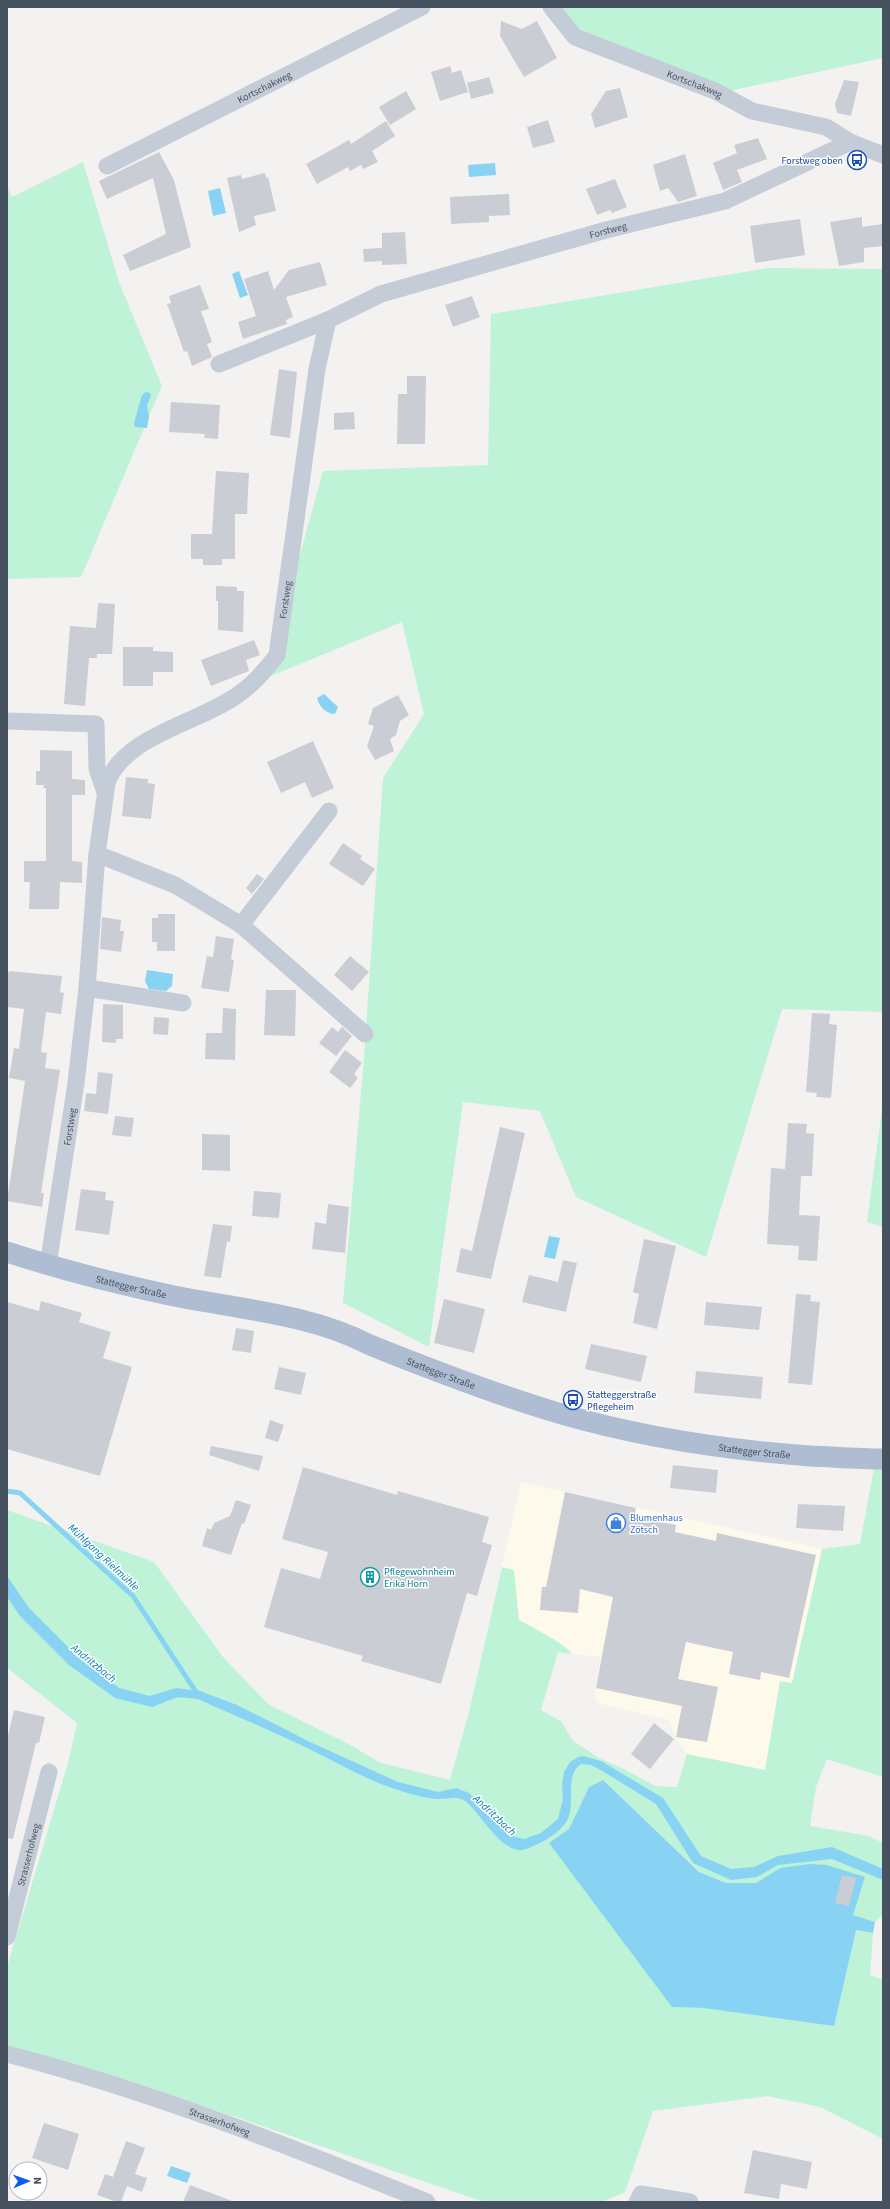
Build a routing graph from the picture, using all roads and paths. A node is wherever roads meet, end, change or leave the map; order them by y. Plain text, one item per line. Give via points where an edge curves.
1 (422, 7) edge
2 (551, 7) edge
3 (850, 142) junction
4 (883, 155) edge
5 (107, 166) dead end
6 (328, 320) junction
7 (219, 364) dead end
8 (7, 721) edge
9 (105, 792) junction
10 (329, 811) dead end
11 (98, 854) junction
12 (241, 925) junction
13 (87, 988) junction
14 (183, 1002) dead end
15 (365, 1034) dead end
16 (7, 1252) edge
17 (48, 1265) junction
18 (883, 1459) edge
19 (49, 1772) dead end
20 (7, 1937) edge
21 (7, 2054) edge
22 (427, 2202) edge
23 (637, 2202) edge
24 (690, 2202) edge

1 - 5 street, Kortschakweg
2 - 3 street, Kortschakweg via 575,37 715,92 752,111 826,127
3 - 4 street
3 - 6 street, Forstweg via 725,201 606,230 381,294
6 - 7 street, Forstweg
6 - 9 street, Forstweg via 317,369 277,655 259,677 235,697 128,753 110,776
8 - 9 street, Forstweg via 96,724 97,769
9 - 11 street, Forstweg
10 - 12 street
11 - 12 street via 175,885
11 - 13 street, Forstweg
12 - 15 street
13 - 14 street
13 - 17 street, Forstweg via 76,1083
16 - 17 main road, Stattegger Straße
17 - 18 main road, Stattegger Straße via 174,1296 311,1323 352,1336 384,1351 500,1395 559,1414 645,1435 758,1452
19 - 20 street, Strasserhofweg
21 - 22 street, Strasserhofweg via 65,2069 158,2099 281,2143
23 - 24 street via 641,2194

